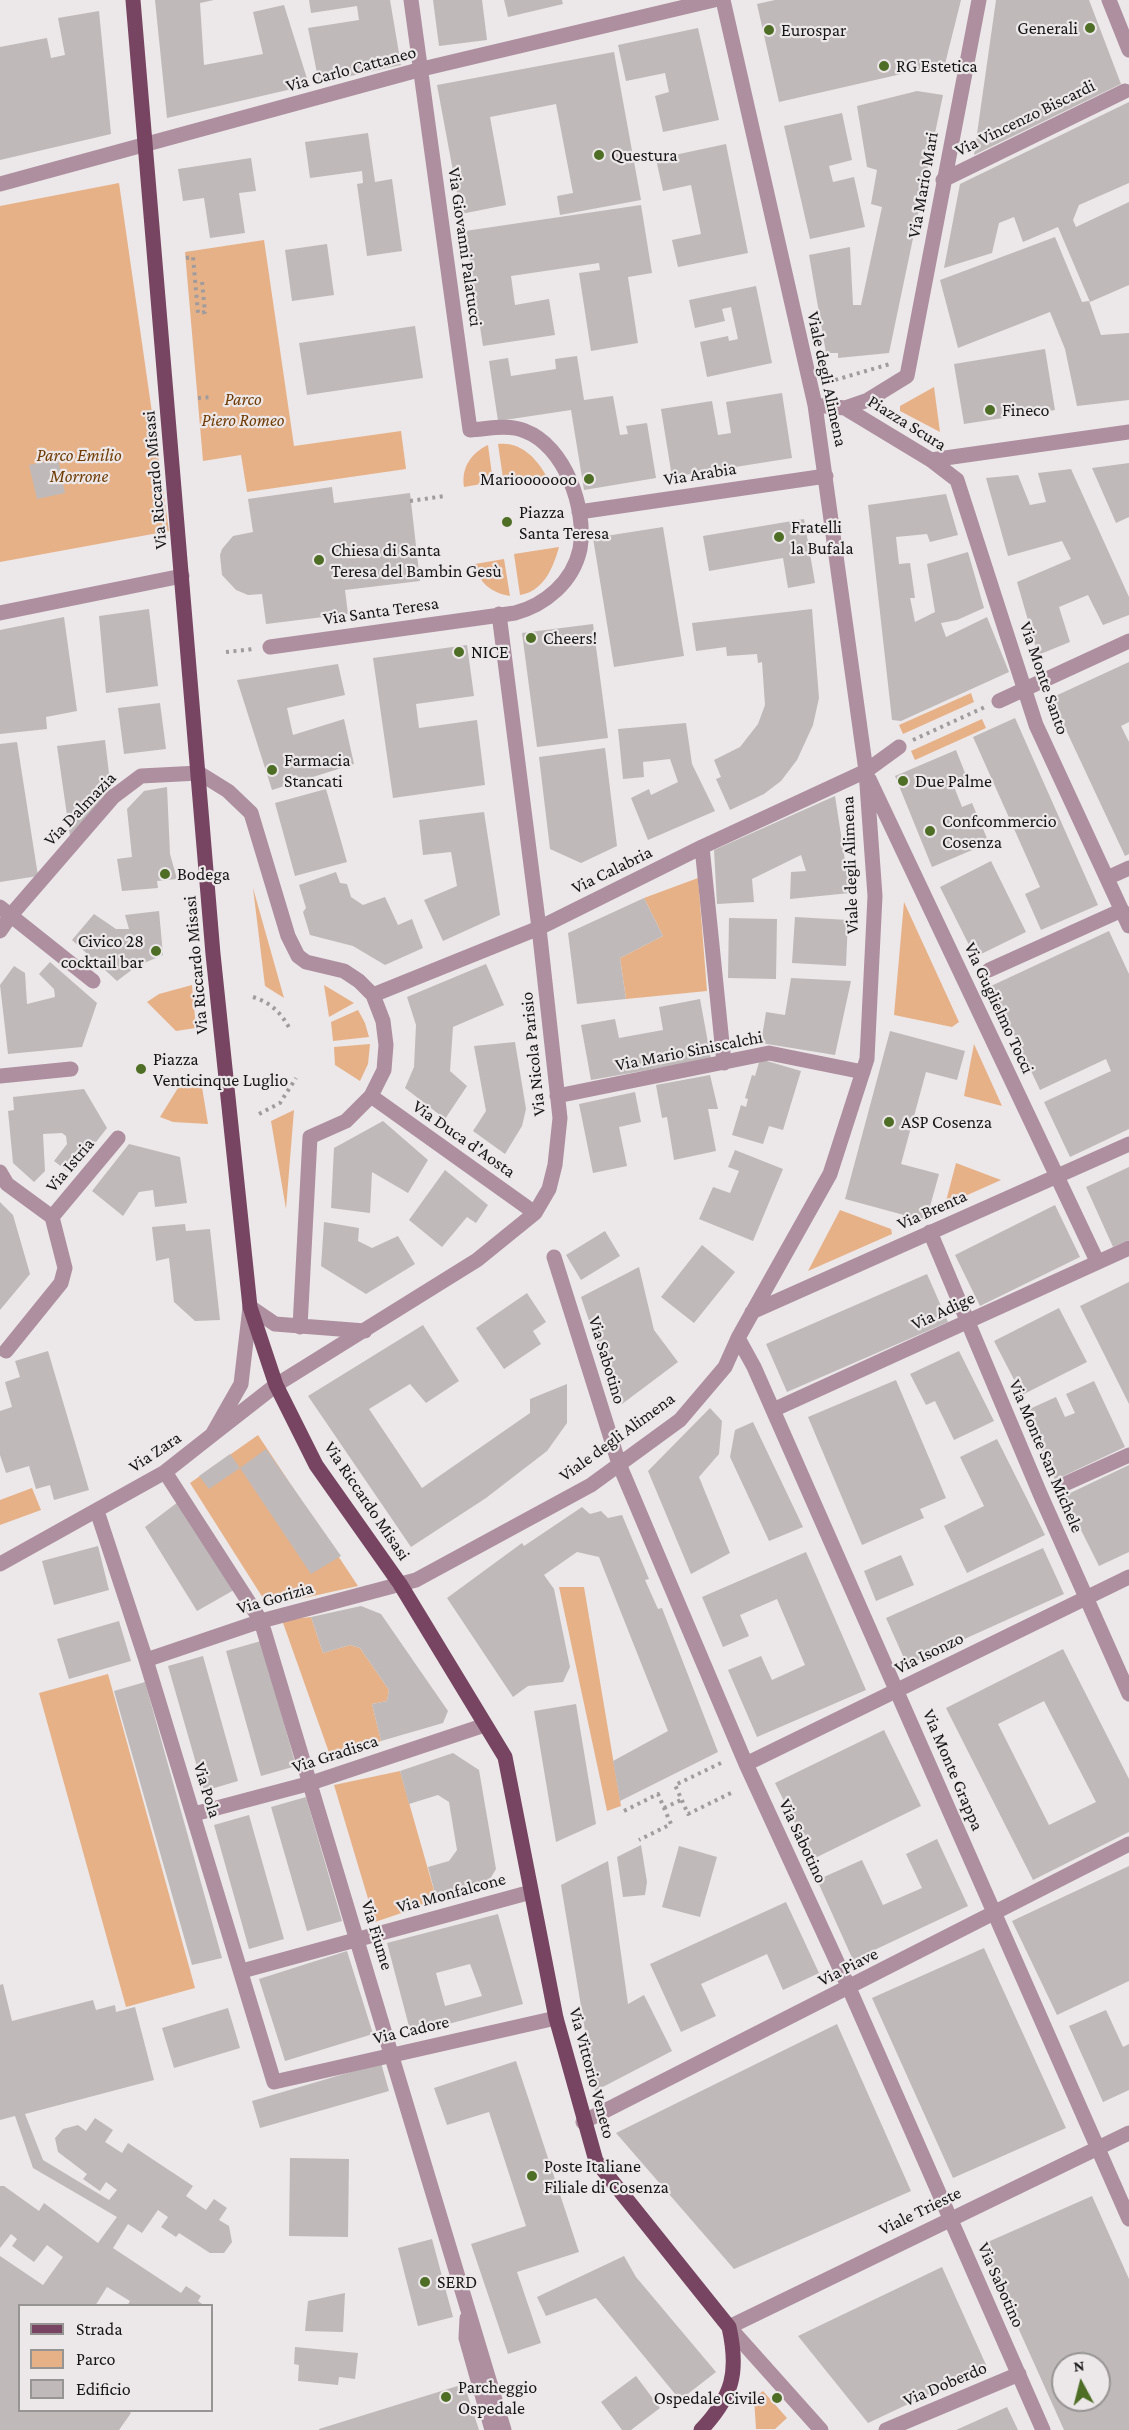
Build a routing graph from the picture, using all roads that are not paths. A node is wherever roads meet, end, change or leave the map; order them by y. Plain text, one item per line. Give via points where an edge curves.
1 (133, 0) edge
2 (411, 0) edge
3 (714, 0) edge
4 (723, 0) edge
5 (979, 0) edge
6 (1109, 0) edge
7 (1129, 50) edge
8 (422, 69) junction
9 (1125, 92) dead end
10 (147, 146) junction
11 (943, 180) junction
12 (0, 184) edge
13 (907, 376) joint
14 (815, 405) junction
15 (845, 408) junction
16 (1129, 432) edge
17 (931, 460) junction
18 (948, 472) joint
19 (826, 476) junction
20 (579, 512) junction
21 (182, 576) junction
22 (0, 613) edge
23 (499, 614) junction
24 (1129, 641) edge
25 (270, 647) road end
26 (1026, 688) junction
27 (999, 701) road end
28 (899, 747) road end
29 (866, 771) junction
30 (199, 773) junction
31 (702, 847) junction
32 (1129, 868) edge
33 (1107, 878) junction
34 (1122, 910) junction
35 (5, 911) edge
36 (1129, 926) edge
37 (539, 928) junction
38 (0, 931) edge
39 (989, 970) dead end
40 (93, 981) dead end
41 (373, 995) junction
42 (724, 1063) junction
43 (71, 1069) dead end
44 (863, 1072) junction
45 (0, 1076) edge
46 (371, 1096) junction
47 (558, 1096) junction
48 (118, 1138) dead end
49 (1129, 1144) edge
50 (0, 1172) edge
51 (1057, 1176) junction
52 (535, 1213) junction
53 (52, 1217) junction
54 (930, 1232) junction
55 (1129, 1248) edge
56 (554, 1257) dead end
57 (1097, 1262) junction
58 (250, 1307) junction
59 (752, 1312) junction
60 (968, 1322) junction
61 (300, 1327) junction
62 (365, 1331) junction
63 (738, 1338) junction
64 (6, 1351) dead end
65 (276, 1385) junction
66 (773, 1410) junction
67 (212, 1435) junction
68 (1129, 1455) edge
69 (619, 1464) junction
70 (165, 1472) junction
71 (1067, 1483) dead end
72 (97, 1511) junction
73 (0, 1564) edge
74 (1129, 1577) edge
75 (416, 1580) joint
76 (400, 1584) junction
77 (1086, 1598) junction
78 (261, 1621) junction
79 (146, 1660) junction
80 (898, 1690) junction
81 (1129, 1694) edge
82 (485, 1725) junction
83 (746, 1764) junction
84 (311, 1783) junction
85 (194, 1815) junction
86 (1129, 1844) edge
87 (531, 1892) junction
88 (994, 1913) junction
89 (357, 1939) junction
90 (242, 1971) junction
91 (849, 1988) junction
92 (556, 2018) junction
93 (392, 2054) junction
94 (274, 2082) joint
95 (583, 2122) junction
96 (1129, 2133) edge
97 (1098, 2148) junction
98 (951, 2218) junction
99 (1129, 2219) edge
100 (467, 2306) junction
101 (729, 2327) junction
102 (1019, 2374) junction
103 (492, 2430) edge
104 (504, 2430) edge
105 (701, 2430) edge
106 (821, 2430) edge
107 (885, 2430) edge
108 (1044, 2430) edge

1 - 10 main road, Via Riccardo Misasi
2 - 8 street, Via Giovanni Palatucci
3 - 8 street, Via Carlo Cattaneo
4 - 14 street, Viale degli Alimena
5 - 11 street, Via Mario Mari
6 - 7 street
8 - 10 street, Via Carlo Cattaneo
8 - 20 street, Via Giovanni Palatucci via 470,430 501,427 525,431 549,447 565,467
9 - 11 street, Via Vincenzo Biscardi
10 - 12 street, Via Carlo Cattaneo
10 - 21 main road, Via Riccardo Misasi
11 - 13 street, Via Mario Mari
13 - 15 street, Piazza Scura via 868,400
14 - 15 street, Piazza Scura
14 - 19 street, Viale degli Alimena
15 - 17 street, Piazza Scura
16 - 17 street
17 - 18 street, Piazza Scura
18 - 26 street, Via Monte Santo via 957,480 964,496
19 - 20 street, Via Arabia
19 - 29 street, Viale degli Alimena
20 - 23 street via 580,549 569,576 534,608
21 - 22 street
21 - 30 main road, Via Riccardo Misasi
23 - 25 street, Via Santa Teresa
23 - 37 street, Via Nicola Parisio
24 - 26 street
26 - 27 street
26 - 33 street, Via Monte Santo via 1036,725
28 - 29 street, Via Calabria
29 - 31 street, Via Calabria
29 - 44 street, Viale degli Alimena via 875,896 867,1059
29 - 51 street, Via Guglielmo Tocci
30 - 35 street, Via Dalmazia via 141,776 113,797
30 - 41 street via 228,791 252,813 297,956 344,971
30 - 58 main road, Via Riccardo Misasi via 214,965
31 - 37 street, Via Calabria
31 - 42 street
32 - 33 street
33 - 34 street, Via Monte Santo
34 - 36 street, Via Monte Santo
34 - 39 street
35 - 38 street
35 - 40 street
37 - 41 street, Via Calabria
37 - 47 street, Via Nicola Parisio
41 - 46 street via 383,1021 386,1045 384,1070
42 - 44 street, Via Mario Siniscalchi via 769,1053
42 - 47 street, Via Mario Siniscalchi
43 - 45 street
44 - 59 street, Viale degli Alimena via 830,1174
46 - 52 street, Via Duca d'Aosta
46 - 61 street via 346,1121 310,1137
47 - 52 street, Via Nicola Parisio via 555,1165 549,1189
48 - 53 street, Via Istria
49 - 51 street, Via Brenta
50 - 53 street via 7,1184
51 - 54 street, Via Brenta
51 - 57 street, Via Guglielmo Tocci
52 - 62 street, Via Nicola Parisio via 477,1260
53 - 64 street via 65,1268 61,1283
54 - 59 street, Via Brenta
54 - 60 street, Via Monte San Michele
55 - 57 street, Via Adige
56 - 69 street, Via Sabotino
57 - 60 street, Via Adige
58 - 61 street via 275,1324
58 - 65 main road, Via Riccardo Misasi
58 - 67 street, Via Zara via 241,1384
59 - 63 street, Viale degli Alimena
60 - 66 street, Via Adige
60 - 77 street, Via Monte San Michele
61 - 62 street
62 - 65 street, Via Nicola Parisio
63 - 66 street, Via Monte Grappa
63 - 69 street, Viale degli Alimena via 725,1367 680,1420
65 - 67 street, Via Nicola Parisio
65 - 76 main road, Via Riccardo Misasi via 316,1465
66 - 80 street, Via Monte Grappa
67 - 70 street, Via Zara
68 - 71 street
69 - 75 street, Viale degli Alimena via 591,1485
69 - 83 street, Via Sabotino
70 - 72 street, Via Zara
70 - 78 street, Via Fiume
72 - 73 street, Via Zara
72 - 79 street, Via Pola
74 - 77 street, Via Isonzo
75 - 76 street, Via Gorizia
76 - 78 street, Via Gorizia
76 - 82 main road, Via Riccardo Misasi
77 - 80 street, Via Isonzo
77 - 81 street, Via Monte San Michele
78 - 79 street, Via Gorizia
78 - 84 street, Via Fiume
79 - 85 street, Via Pola
80 - 83 street, Via Isonzo
80 - 88 street, Via Monte Grappa
82 - 84 street, Via Gradisca
82 - 87 main road, Via Riccardo Misasi via 505,1757
83 - 91 street, Via Sabotino
84 - 85 street, Via Gradisca
84 - 89 street, Via Fiume
85 - 90 street, Via Pola
86 - 88 street, Via Piave
87 - 89 street, Via Monfalcone
87 - 92 main road, Via Vittorio Veneto
88 - 91 street, Via Piave
88 - 97 street, Via Monte Grappa
89 - 90 street, Via Monfalcone
89 - 93 street, Via Fiume
90 - 94 street, Via Pola
91 - 95 street, Via Piave
91 - 98 street, Via Sabotino
92 - 93 street, Via Cadore
92 - 95 main road, Via Vittorio Veneto
93 - 94 street, Via Cadore
93 - 100 street, Via Fiume
95 - 101 main road, Via Vittorio Veneto via 596,2161
96 - 97 street, Viale Trieste
97 - 98 street, Viale Trieste
97 - 99 street, Via Monte Grappa
98 - 101 street, Viale Trieste
98 - 102 street, Via Sabotino
100 - 103 street via 466,2338 478,2407
100 - 104 street, Via Fiume
101 - 105 main road, Via Vittorio Veneto via 735,2355 732,2384 720,2410
101 - 106 street, Via Vittorio Veneto
102 - 107 street, Via Doberdo
102 - 108 street, Via Sabotino

